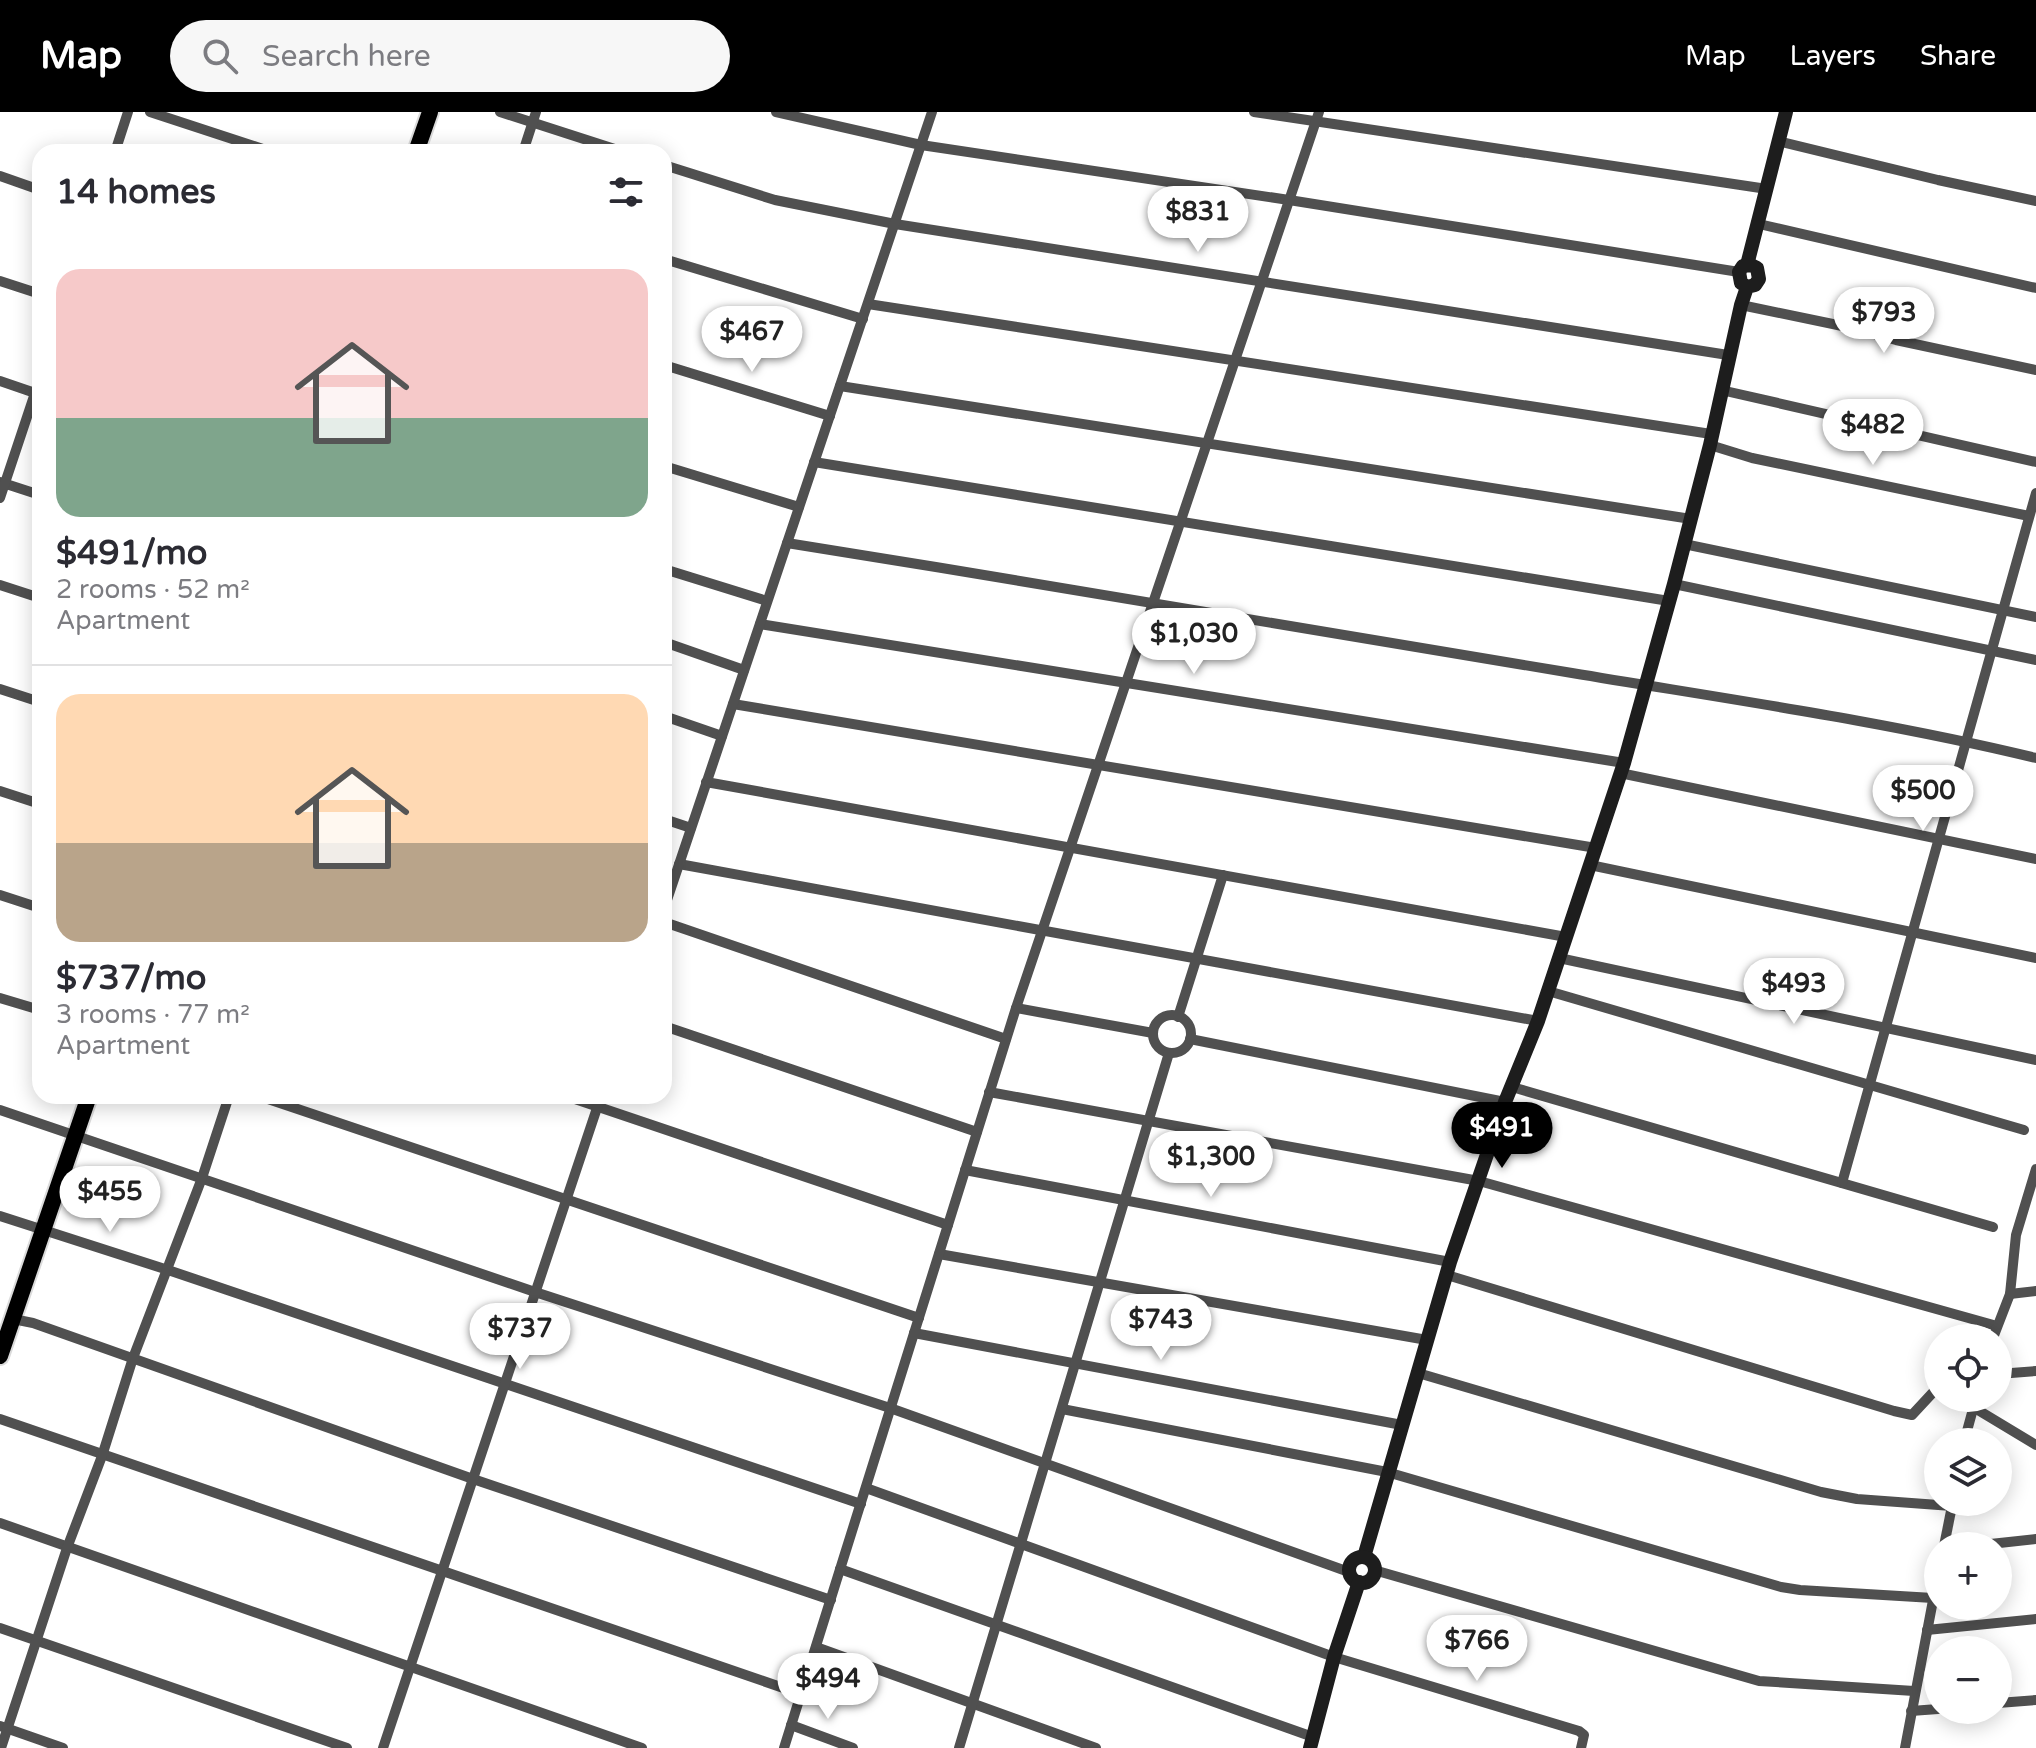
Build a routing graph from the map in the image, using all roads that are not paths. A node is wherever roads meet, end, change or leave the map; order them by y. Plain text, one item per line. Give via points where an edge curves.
1 (128, 112) edge
2 (150, 112) edge
3 (430, 112) edge
4 (500, 112) edge
5 (776, 112) edge
6 (932, 112) edge
7 (1254, 112) edge
8 (1786, 112) edge
9 (534, 117) edge
10 (1318, 117) edge
11 (1778, 141) junction
12 (118, 144) edge
13 (248, 144) edge
14 (419, 144) edge
15 (526, 144) edge
16 (603, 144) edge
17 (921, 145) junction
18 (672, 168) edge
19 (0, 176) edge
20 (32, 187) edge
21 (1767, 189) junction
22 (1289, 200) junction
23 (2036, 201) edge
24 (895, 224) junction
25 (1759, 224) junction
26 (672, 261) edge
27 (1743, 268) junction
28 (0, 281) edge
29 (1260, 281) junction
30 (2036, 288) edge
31 (32, 291) edge
32 (868, 304) junction
33 (1741, 305) junction
34 (863, 319) junction
35 (1728, 355) junction
36 (1234, 360) junction
37 (672, 367) edge
38 (2036, 370) edge
39 (0, 381) edge
40 (840, 386) junction
41 (1721, 390) junction
42 (32, 392) edge
43 (32, 409) edge
44 (830, 416) junction
45 (1711, 439) junction
46 (1206, 443) junction
47 (814, 462) junction
48 (2036, 462) edge
49 (672, 468) edge
50 (2, 483) edge
51 (32, 492) edge
52 (2036, 493) edge
53 (0, 498) edge
54 (799, 507) junction
55 (2029, 516) junction
56 (1691, 519) junction
57 (1180, 521) junction
58 (787, 543) junction
59 (1684, 544) junction
60 (2021, 544) junction
61 (2036, 547) edge
62 (672, 571) edge
63 (1674, 584) junction
64 (0, 585) edge
65 (32, 595) edge
66 (767, 601) junction
67 (1153, 601) junction
68 (1669, 601) junction
69 (2003, 610) junction
70 (2036, 617) edge
71 (760, 624) junction
72 (672, 645) edge
73 (1993, 651) junction
74 (2036, 660) edge
75 (744, 670) junction
76 (1125, 683) junction
77 (1646, 685) junction
78 (0, 689) edge
79 (32, 699) edge
80 (733, 704) junction
81 (672, 719) edge
82 (722, 736) junction
83 (1968, 741) junction
84 (2036, 758) edge
85 (1098, 765) junction
86 (1622, 768) junction
87 (706, 782) junction
88 (0, 791) edge
89 (32, 801) edge
90 (672, 822) edge
91 (691, 828) junction
92 (1940, 838) junction
93 (1070, 847) junction
94 (1596, 848) junction
95 (2036, 859) edge
96 (679, 864) junction
97 (1590, 865) junction
98 (1223, 875) junction
99 (672, 885) edge
100 (0, 895) edge
101 (32, 905) edge
102 (672, 925) edge
103 (1042, 930) junction
104 (1913, 932) junction
105 (1566, 937) junction
106 (1559, 958) junction
107 (2036, 958) edge
108 (1197, 959) junction
109 (1548, 991) junction
110 (0, 998) edge
111 (32, 1008) edge
112 (1016, 1008) junction
113 (1178, 1017) junction
114 (1538, 1021) junction
115 (1886, 1028) junction
116 (672, 1029) edge
117 (1153, 1033) junction
118 (1006, 1039) junction
119 (1190, 1039) junction
120 (1169, 1053) junction
121 (2036, 1060) edge
122 (1870, 1085) junction
123 (1512, 1087) junction
124 (989, 1092) junction
125 (1505, 1102) junction
126 (86, 1104) edge
127 (226, 1104) edge
128 (283, 1104) edge
129 (598, 1104) edge
130 (607, 1104) edge
131 (0, 1110) edge
132 (1149, 1120) junction
133 (2024, 1130) dead end
134 (977, 1132) junction
135 (75, 1135) junction
136 (2036, 1169) edge
137 (965, 1170) junction
138 (202, 1178) junction
139 (1479, 1181) junction
140 (1842, 1183) junction
141 (566, 1199) junction
142 (1125, 1200) junction
143 (2031, 1205) edge
144 (0, 1216) edge
145 (948, 1225) junction
146 (1993, 1227) dead end
147 (42, 1230) junction
148 (939, 1254) junction
149 (1448, 1268) junction
150 (168, 1270) junction
151 (1100, 1283) junction
152 (2036, 1291) edge
153 (535, 1292) junction
154 (2010, 1294) junction
155 (919, 1318) junction
156 (8, 1321) edge
157 (1990, 1324) edge
158 (1998, 1324) edge
159 (914, 1333) junction
160 (1427, 1340) junction
161 (0, 1356) edge
162 (133, 1358) junction
163 (1076, 1363) junction
164 (2036, 1371) edge
165 (1418, 1373) junction
166 (2012, 1373) edge
167 (504, 1384) junction
168 (1924, 1402) edge
169 (890, 1408) junction
170 (1062, 1409) junction
171 (1987, 1412) edge
172 (0, 1419) edge
173 (1402, 1425) junction
174 (2036, 1445) edge
175 (102, 1456) junction
176 (1046, 1462) junction
177 (1387, 1472) junction
178 (473, 1479) junction
179 (866, 1488) junction
180 (1924, 1503) edge
181 (861, 1504) junction
182 (0, 1523) edge
183 (2036, 1539) edge
184 (2012, 1542) edge
185 (1022, 1544) junction
186 (67, 1548) junction
187 (1364, 1557) junction
188 (840, 1569) junction
189 (1374, 1570) junction
190 (442, 1571) junction
191 (1354, 1577) junction
192 (1924, 1597) edge
193 (831, 1600) junction
194 (2036, 1619) edge
195 (1929, 1620) edge
196 (998, 1625) junction
197 (0, 1628) edge
198 (1927, 1630) junction
199 (36, 1641) junction
200 (816, 1647) junction
201 (1334, 1657) junction
202 (410, 1667) junction
203 (1914, 1691) junction
204 (801, 1694) junction
205 (2036, 1700) edge
206 (2012, 1702) edge
207 (973, 1704) junction
208 (1924, 1710) edge
209 (1911, 1711) junction
210 (791, 1725) junction
211 (4, 1727) edge
212 (1312, 1743) edge
213 (1, 1748) edge
214 (63, 1748) edge
215 (347, 1748) edge
216 (383, 1748) edge
217 (642, 1748) edge
218 (784, 1748) edge
219 (853, 1748) edge
220 (959, 1748) edge
221 (1096, 1748) edge
222 (1581, 1748) edge
223 (1905, 1748) edge

1 - 12 street
2 - 13 street
3 - 14 main road
4 - 9 street
5 - 17 street
6 - 17 street
7 - 10 street
8 - 11 main road
9 - 15 street
9 - 16 street
10 - 21 street
10 - 22 street
11 - 21 main road
11 - 23 street
17 - 22 street
17 - 24 street
18 - 24 street via 775,200
19 - 20 street
21 - 25 main road
22 - 27 street
22 - 29 street
24 - 29 street
24 - 32 street
25 - 27 main road
25 - 30 street
26 - 34 street
27 - 33 main road via 1741,283 1747,287
28 - 31 street
29 - 35 street
29 - 36 street
32 - 34 street
32 - 36 street
33 - 35 main road
33 - 38 street
34 - 40 street
35 - 41 main road
36 - 45 street
36 - 46 street
37 - 44 street
39 - 42 street
40 - 44 street
40 - 46 street
41 - 45 main road
41 - 48 street
43 - 50 street
44 - 47 street
45 - 55 street via 1752,458
45 - 56 main road
46 - 56 street
46 - 57 street
47 - 54 street
47 - 57 street
49 - 54 street
50 - 51 street
50 - 53 street
52 - 55 street
54 - 58 street
55 - 60 street
56 - 59 main road
57 - 67 street
57 - 68 street
58 - 66 street
58 - 67 street
59 - 63 main road
59 - 69 street
60 - 61 street
60 - 69 street
62 - 66 street
63 - 68 main road
63 - 73 street
64 - 65 street
66 - 71 street
67 - 76 street
67 - 77 street
68 - 77 main road
69 - 70 street
69 - 73 street
71 - 75 street
71 - 76 street
72 - 75 street
73 - 74 street
73 - 83 street
75 - 80 street
76 - 85 street
76 - 86 street
77 - 83 street
77 - 86 main road
78 - 79 street
80 - 82 street
80 - 85 street
81 - 82 street
82 - 87 street
83 - 84 street
83 - 92 street
85 - 93 street
85 - 94 street
86 - 92 street
86 - 94 main road
87 - 91 street
87 - 93 street
88 - 89 street
90 - 91 street
91 - 96 street
92 - 95 street
92 - 104 street
93 - 98 street
93 - 103 street
94 - 97 main road
96 - 99 street
96 - 103 street
97 - 104 street
97 - 105 main road
98 - 105 street
98 - 108 street
100 - 101 street
102 - 118 street
103 - 108 street
103 - 112 street
104 - 107 street
104 - 115 street
105 - 106 main road
106 - 109 main road
106 - 115 street
108 - 113 street
108 - 114 street
109 - 114 main road
109 - 122 street
110 - 111 street
112 - 117 street
112 - 118 street
113 - 117 street via 1164,1017
113 - 119 street via 1188,1025
114 - 123 main road
115 - 121 street
115 - 122 street
116 - 134 street
117 - 120 street via 1157,1046
118 - 124 street
119 - 120 street via 1182,1050
119 - 125 street
120 - 132 street
122 - 133 street
122 - 140 street
123 - 125 main road
123 - 140 street
124 - 132 street
124 - 134 street
125 - 139 main road
126 - 135 main road
127 - 138 street
128 - 141 street
129 - 141 street
130 - 145 street
131 - 135 street
132 - 139 street
132 - 142 street
134 - 137 street
135 - 138 street
135 - 147 main road
136 - 143 street
137 - 142 street
137 - 145 street
138 - 150 street
138 - 153 street
139 - 149 main road
139 - 157 street
140 - 146 street
141 - 153 street
141 - 155 street
142 - 149 street
142 - 151 street
143 - 154 street via 2016,1235
144 - 147 street
145 - 148 street
147 - 150 street
147 - 156 main road
148 - 151 street
148 - 155 street
149 - 160 main road
149 - 168 street via 1894,1411 1912,1415
150 - 162 street
150 - 167 street
151 - 160 street
151 - 163 street
152 - 154 street
153 - 167 street
153 - 169 street
154 - 158 street
155 - 159 street
156 - 161 main road
156 - 162 street via 33,1323
159 - 163 street
159 - 169 street
160 - 165 main road
162 - 175 street
162 - 178 street
163 - 170 street
163 - 173 street
164 - 166 street
165 - 173 main road
165 - 180 street via 1821,1492
167 - 178 street
167 - 181 street
169 - 176 street
169 - 179 street
170 - 176 street
170 - 177 street
171 - 174 street
172 - 175 street
173 - 177 main road
175 - 186 street
175 - 190 street
176 - 185 street
176 - 191 street
177 - 187 main road
177 - 192 street via 1781,1587
178 - 190 street
178 - 193 street
179 - 181 street
179 - 185 street
181 - 188 street
182 - 186 street
183 - 184 street
185 - 196 street
185 - 201 street
186 - 199 street
186 - 202 street
187 - 189 main road
187 - 191 main road via 1354,1559
188 - 193 street
188 - 196 street
189 - 191 main road via 1371,1578
189 - 203 street via 1759,1681
190 - 202 street
190 - 204 street
191 - 201 main road
193 - 200 street
194 - 198 street
195 - 198 street
196 - 207 street
196 - 212 street
197 - 199 street
198 - 203 street
199 - 211 street
199 - 215 street
200 - 204 street
200 - 207 street
201 - 212 main road
201 - 222 street via 1579,1731 1584,1735
202 - 216 street
202 - 217 street
203 - 209 street
204 - 210 street
205 - 206 street
207 - 220 street
207 - 221 street
208 - 209 street
209 - 223 street
210 - 218 street
210 - 219 street
211 - 213 street
211 - 214 street

